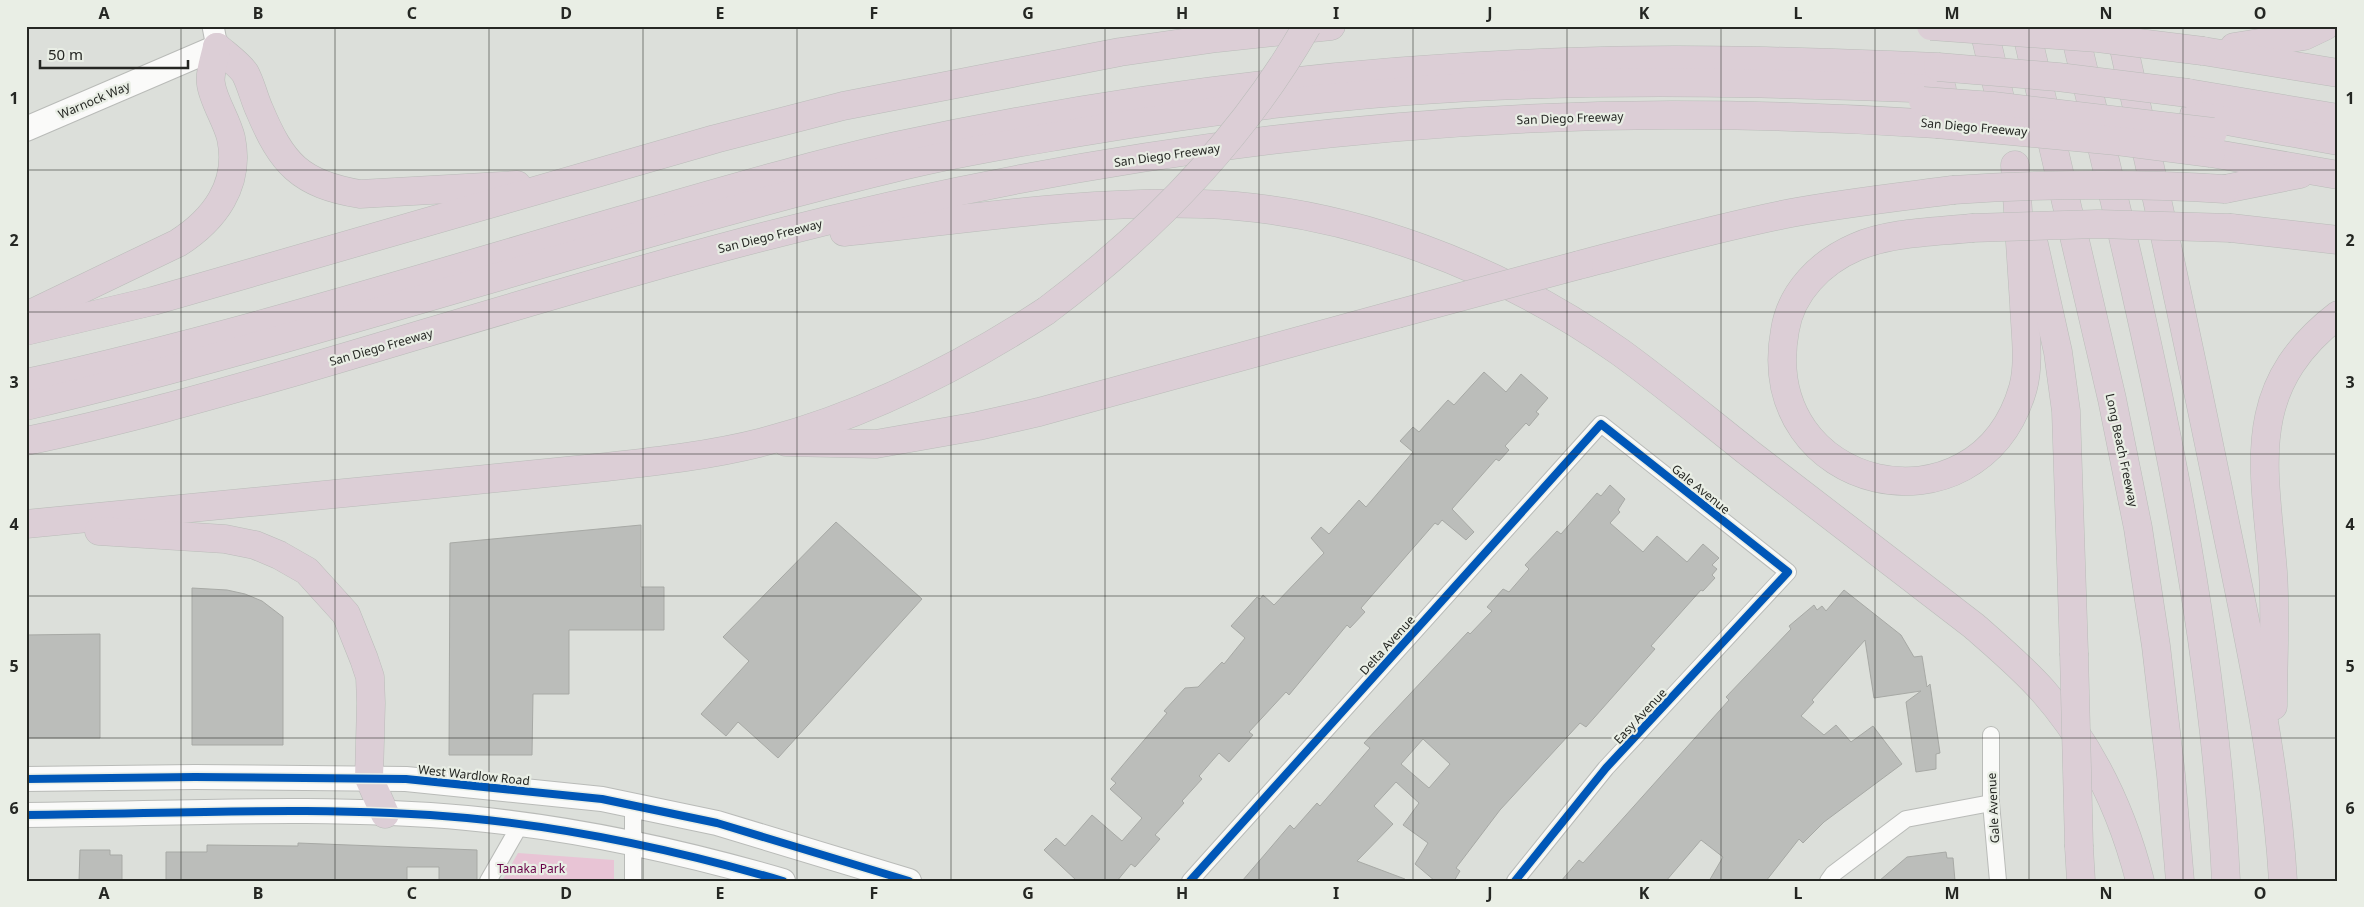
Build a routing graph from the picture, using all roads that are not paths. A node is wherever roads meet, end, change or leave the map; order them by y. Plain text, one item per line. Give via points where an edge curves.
1 (1242, 26) edge
2 (1307, 26) edge
3 (1331, 26) edge
4 (1931, 26) edge
5 (1982, 26) edge
6 (2025, 26) edge
7 (2074, 26) edge
8 (2119, 26) edge
9 (2326, 26) edge
10 (215, 36) edge
11 (1217, 38) junction
12 (2203, 51) junction
13 (2338, 73) edge
14 (1935, 86) junction
15 (2338, 118) edge
16 (2201, 123) junction
17 (26, 129) edge
18 (2338, 141) edge
19 (2338, 153) edge
20 (2015, 164) junction
21 (2327, 173) edge
22 (566, 182) junction
23 (2338, 240) edge
24 (742, 242) junction
25 (2338, 315) edge
26 (26, 316) edge
27 (26, 331) edge
28 (26, 383) edge
29 (26, 406) edge
30 (26, 420) edge
31 (1601, 424) joint
32 (26, 441) edge
33 (764, 442) junction
34 (26, 526) edge
35 (1788, 572) joint
36 (1991, 735) dead end
37 (368, 778) junction
38 (2273, 778) junction
39 (26, 779) edge
40 (1991, 804) junction
41 (633, 806) junction
42 (385, 814) junction
43 (26, 815) edge
44 (520, 825) junction
45 (633, 843) junction
46 (488, 881) edge
47 (633, 881) edge
48 (783, 881) edge
49 (909, 881) edge
50 (1190, 881) edge
51 (1515, 881) edge
52 (1828, 881) edge
53 (1998, 881) edge
54 (2081, 881) edge
55 (2140, 881) edge
56 (2180, 881) edge
57 (2226, 881) edge
58 (2283, 881) edge

1 - 11 highway
2 - 33 highway, bridge via 1290,56 1248,113 1186,189 1102,267 1046,311 948,370 830,421
3 - 11 highway
4 - 12 highway, bridge via 2036,33
5 - 20 highway
6 - 56 highway, Long Beach Freeway via 2112,399 2138,528 2157,655
7 - 57 highway via 2157,386 2186,538 2215,735
8 - 38 highway via 2210,448
9 - 12 highway via 2304,36
10 - 17 main road, Warnock Way
10 - 22 highway via 245,73 268,130 283,156 297,171 315,182 360,194
10 - 26 highway via 211,84 232,140 232,164 222,200 211,218 178,244
11 - 22 highway via 1056,64 843,106
12 - 13 highway
14 - 16 highway, bridge via 1993,106
14 - 16 highway, San Diego Freeway, bridge via 2058,77
14 - 28 highway, San Diego Freeway via 1829,62 1567,62 1320,78 1087,109 980,128 827,163 133,359
14 - 29 highway via 1683,82 1545,84 1303,100 1193,113 910,164 752,205 237,352
14 - 30 highway via 1798,96 1463,100 1195,126 924,176 846,194 558,272 164,386
15 - 16 highway, San Diego Freeway
16 - 18 highway
16 - 19 highway
16 - 21 highway, San Diego Freeway
16 - 24 highway, San Diego Freeway, bridge via 2099,139 1937,124 1804,117 1670,115 1475,122 1327,134 1049,173
20 - 23 highway, bridge via 2026,342 2023,386 2015,411 1981,455 1946,474 1906,481 1866,477 1845,467 1816,446 1794,414 1786,394 1781,350 1794,301 1806,283 1821,268 1857,246 1908,234 1972,228 2108,224 2231,228
20 - 54 highway, bridge via 2058,352 2066,411
21 - 33 highway, bridge via 2225,189 2085,184 1953,190 1791,213 1579,265 978,426 876,444
22 - 27 highway via 153,301
24 - 32 highway, San Diego Freeway via 216,395
24 - 55 highway via 1078,208 1205,204 1260,210 1344,226 1416,246 1455,261 1537,301 1620,352 2009,656 2044,692 2089,752 2130,839
25 - 38 highway via 2307,341 2290,364 2279,386 2264,438 2273,574
31 - 35 street, Gale Avenue
31 - 50 street, Delta Avenue
33 - 34 highway via 670,460
34 - 37 highway via 225,539 255,545 307,571 346,614 370,677
35 - 51 street, Easy Avenue via 1606,768
36 - 40 street, Gale Avenue
37 - 39 main road, West Wardlow Road
37 - 41 main road, West Wardlow Road via 602,799
37 - 42 highway
38 - 58 highway
40 - 52 street via 1906,819
40 - 53 street, Gale Avenue
41 - 45 street
41 - 49 main road, West Wardlow Road via 717,823
42 - 43 main road via 292,811
42 - 44 main road via 468,818
44 - 45 main road
44 - 46 street
45 - 47 street
45 - 48 main road via 708,859

